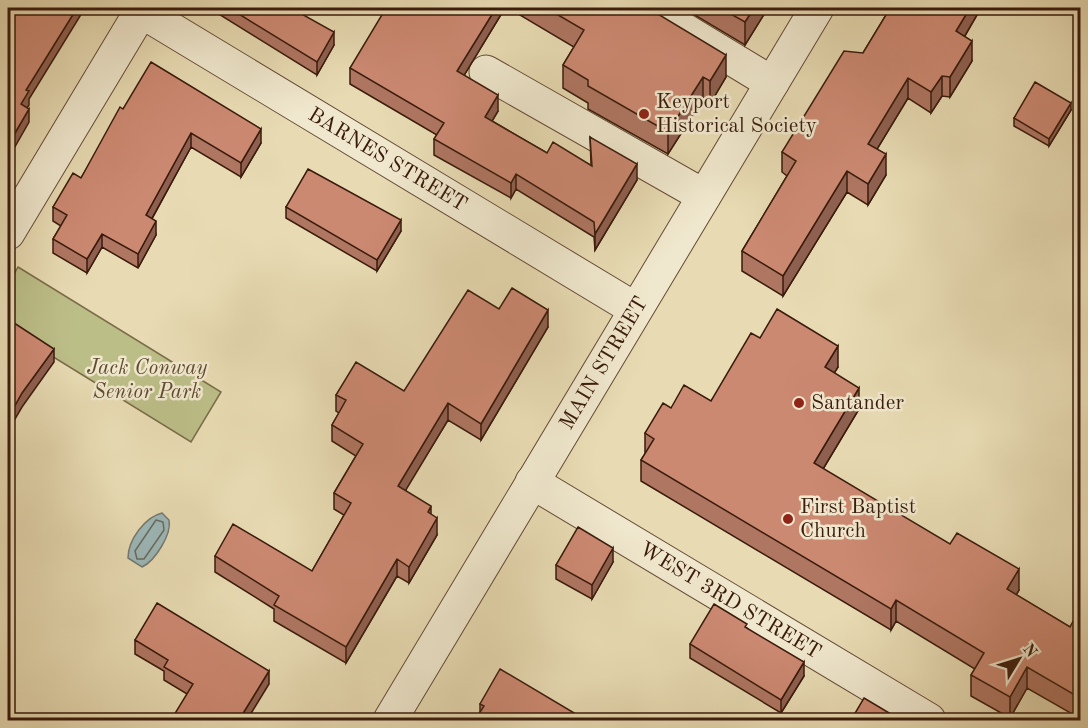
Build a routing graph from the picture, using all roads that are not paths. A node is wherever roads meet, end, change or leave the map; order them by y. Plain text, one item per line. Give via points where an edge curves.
1 (648, 8) edge
2 (817, 8) edge
3 (142, 9) edge
4 (486, 72) dead end
5 (772, 83) junction
6 (704, 196) junction
7 (8, 233) edge
8 (635, 309) junction
9 (532, 482) junction
10 (390, 720) edge
11 (929, 720) edge

1 - 5 street
2 - 5 street, MAIN STREET
3 - 7 street
3 - 8 street, BARNES STREET
4 - 6 street
5 - 6 street, MAIN STREET
6 - 8 street, MAIN STREET
8 - 9 street, MAIN STREET
9 - 10 street, MAIN STREET
9 - 11 street, WEST 3RD STREET

